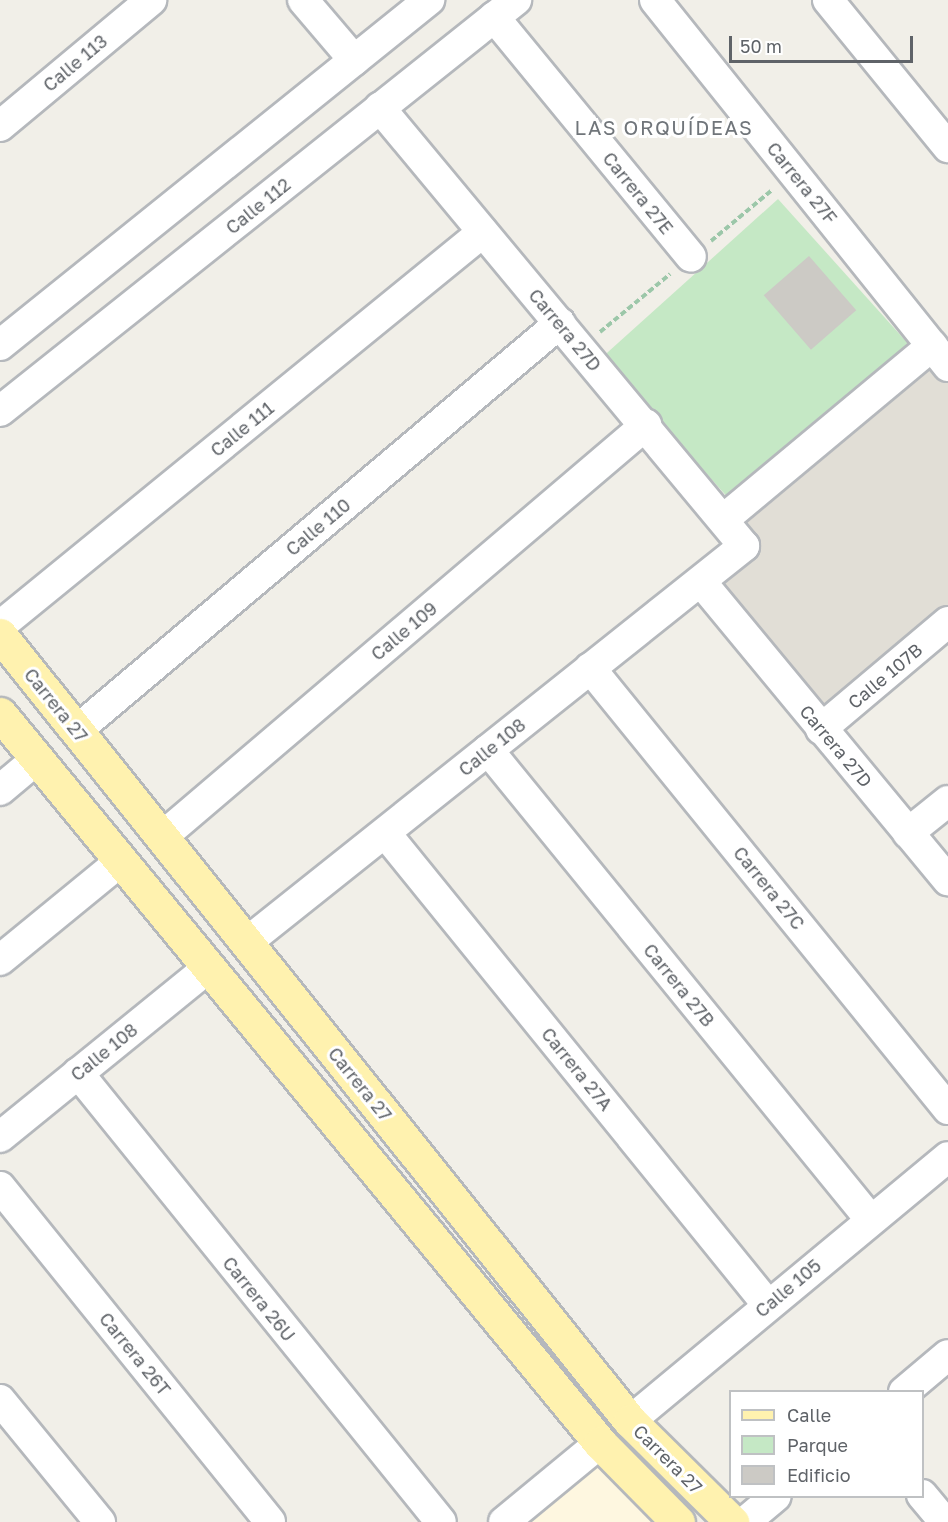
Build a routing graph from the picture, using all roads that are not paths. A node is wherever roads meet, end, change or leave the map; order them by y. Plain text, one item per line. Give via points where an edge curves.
1 (151, 0) edge
2 (303, 0) edge
3 (429, 0) edge
4 (655, 0) edge
5 (828, 0) edge
6 (505, 9) edge
7 (354, 60) junction
8 (380, 108) junction
9 (0, 126) edge
10 (948, 147) edge
11 (483, 232) junction
12 (691, 257) dead end
13 (560, 323) junction
14 (0, 345) edge
15 (940, 356) edge
16 (0, 411) edge
17 (646, 425) junction
18 (724, 519) junction
19 (740, 554) joint
20 (702, 583) junction
21 (948, 622) edge
22 (0, 626) edge
23 (0, 635) edge
24 (590, 668) junction
25 (0, 714) edge
26 (822, 729) junction
27 (76, 731) junction
28 (488, 750) junction
29 (38, 759) junction
30 (0, 790) edge
31 (948, 801) edge
32 (908, 833) junction
33 (386, 834) junction
34 (162, 837) junction
35 (122, 861) junction
36 (948, 880) edge
37 (246, 943) junction
38 (0, 960) edge
39 (209, 967) junction
40 (78, 1073) junction
41 (948, 1109) edge
42 (0, 1137) edge
43 (948, 1157) edge
44 (0, 1187) edge
45 (870, 1219) junction
46 (768, 1305) junction
47 (948, 1355) edge
48 (906, 1390) edge
49 (0, 1400) edge
50 (630, 1421) junction
51 (600, 1443) junction
52 (924, 1497) edge
53 (775, 1498) edge
54 (100, 1522) edge
55 (270, 1522) edge
56 (441, 1522) edge
57 (504, 1522) edge
58 (678, 1522) edge
59 (732, 1522) edge
60 (746, 1522) edge
61 (945, 1522) edge

1 - 9 street, Calle 113
2 - 7 street
3 - 7 street
4 - 15 street, Carrera 27F
5 - 10 street
6 - 8 street, Calle 112
6 - 12 street, Carrera 27E
7 - 14 street
8 - 11 street, Carrera 27D
8 - 16 street, Calle 112
11 - 13 street, Carrera 27D
11 - 22 street, Calle 111
13 - 17 street, Carrera 27D
13 - 27 street, Calle 110
15 - 18 street
17 - 18 street, Carrera 27D
17 - 34 street, Calle 109
18 - 19 street, Carrera 27D via 741,538
19 - 20 street, Calle 108
20 - 24 street, Calle 108
20 - 26 street, Carrera 27D
21 - 26 street, Calle 107B
23 - 27 main road, Carrera 27
24 - 28 street, Calle 108
24 - 41 street, Carrera 27C
25 - 29 main road, Carrera 27
26 - 32 street, Carrera 27D
27 - 34 main road, Carrera 27
28 - 33 street, Calle 108
28 - 45 street, Carrera 27B
29 - 30 street
29 - 35 main road, Carrera 27
31 - 32 street
32 - 36 street, Carrera 27D
33 - 37 street, Calle 108
33 - 46 street, Carrera 27A
34 - 37 main road, Carrera 27
35 - 38 street
35 - 39 main road, Carrera 27
37 - 50 main road, Carrera 27
39 - 40 street, Calle 108
39 - 51 main road, Carrera 27
40 - 42 street, Calle 108
40 - 56 street, Carrera 26U
43 - 45 street, Calle 105
44 - 55 street, Carrera 26T
45 - 46 street, Calle 105
46 - 50 street, Calle 105
47 - 48 street
49 - 54 street
50 - 59 main road, Carrera 27
51 - 57 street
51 - 58 main road, Carrera 27
52 - 61 street
53 - 60 street

